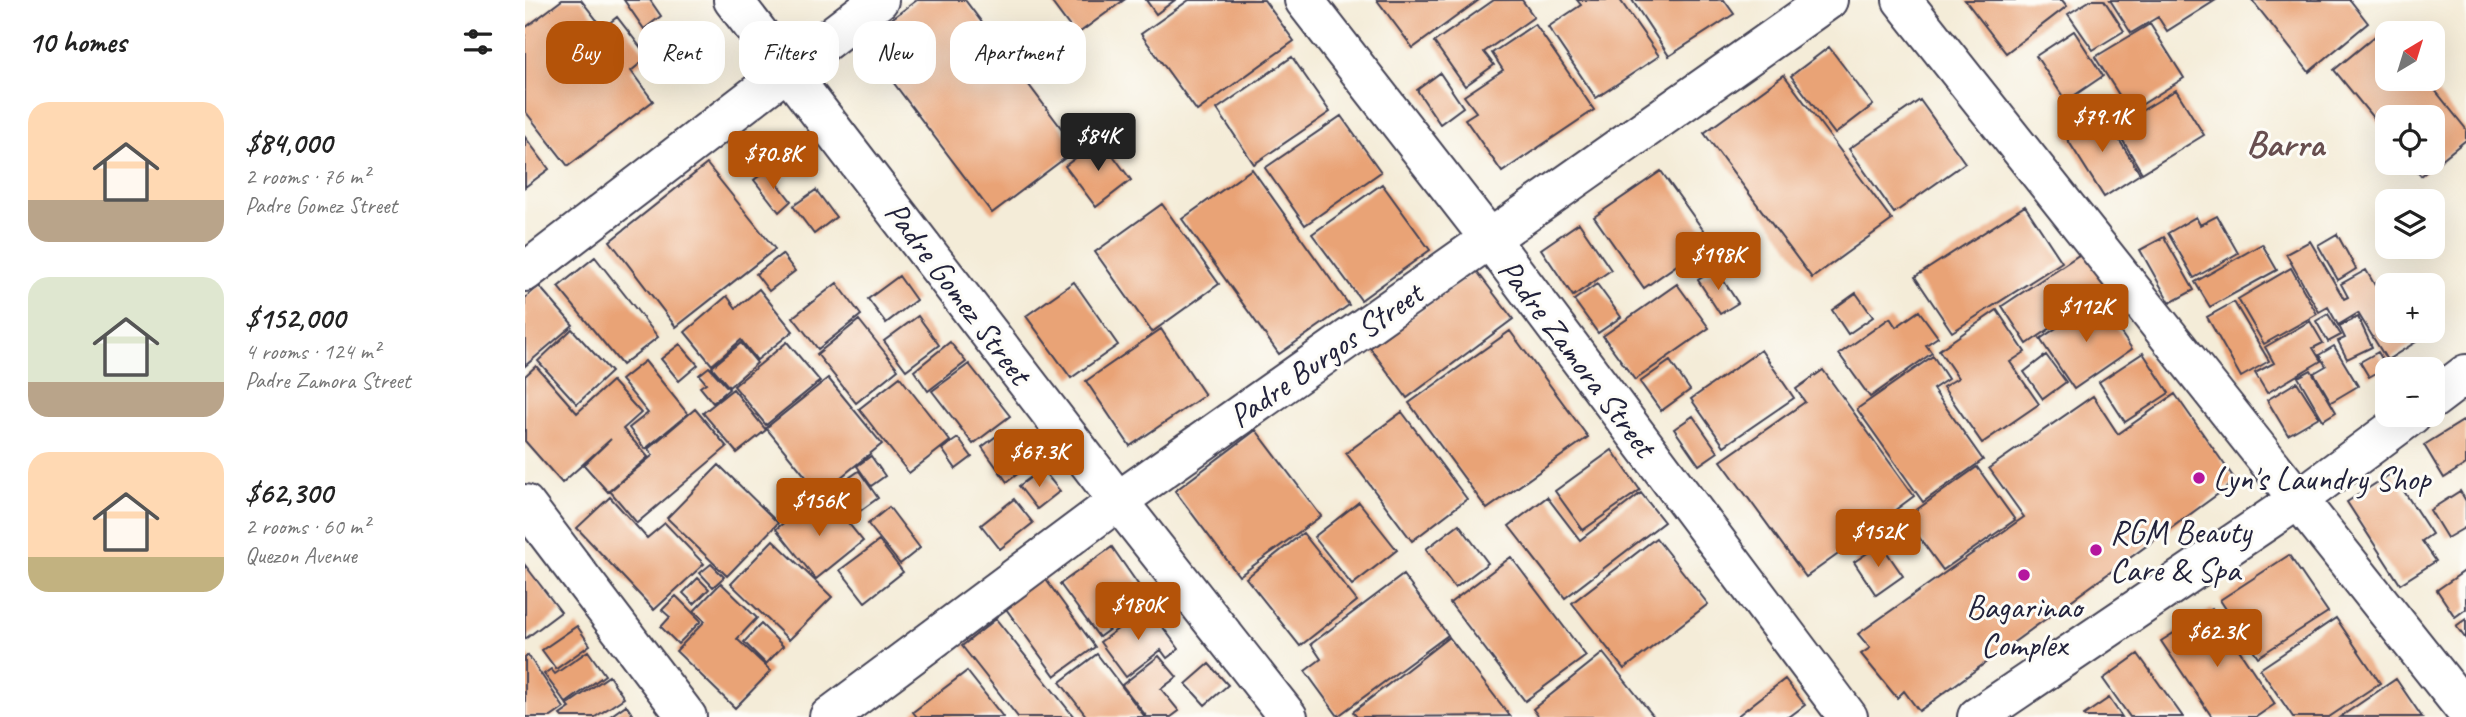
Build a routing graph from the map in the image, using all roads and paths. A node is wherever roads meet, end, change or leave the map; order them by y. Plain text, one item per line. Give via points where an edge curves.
1 (733, 0) edge
2 (879, 0) edge
3 (1304, 0) edge
4 (1828, 0) edge
5 (1902, 0) edge
6 (750, 21) edge
7 (839, 30) edge
8 (766, 84) edge
9 (799, 84) edge
10 (1489, 238) junction
11 (525, 271) edge
12 (2466, 374) edge
13 (2445, 390) edge
14 (2395, 427) edge
15 (2299, 499) junction
16 (1118, 501) junction
17 (525, 505) edge
18 (2466, 711) edge
19 (687, 717) edge
20 (828, 717) edge
21 (1288, 717) edge
22 (1848, 717) edge
23 (1977, 717) edge

1 - 6 street, Padre Gomez Street
2 - 7 street
3 - 10 street, Padre Zamora Street
4 - 10 street, Padre Burgos Street
5 - 15 street
8 - 11 street
9 - 16 street, Padre Gomez Street
10 - 16 street, Padre Burgos Street
10 - 22 street, Padre Zamora Street
12 - 13 street
14 - 15 street
15 - 18 street
15 - 23 street
16 - 20 street, Padre Burgos Street
16 - 21 street, Padre Gomez Street
17 - 19 street

